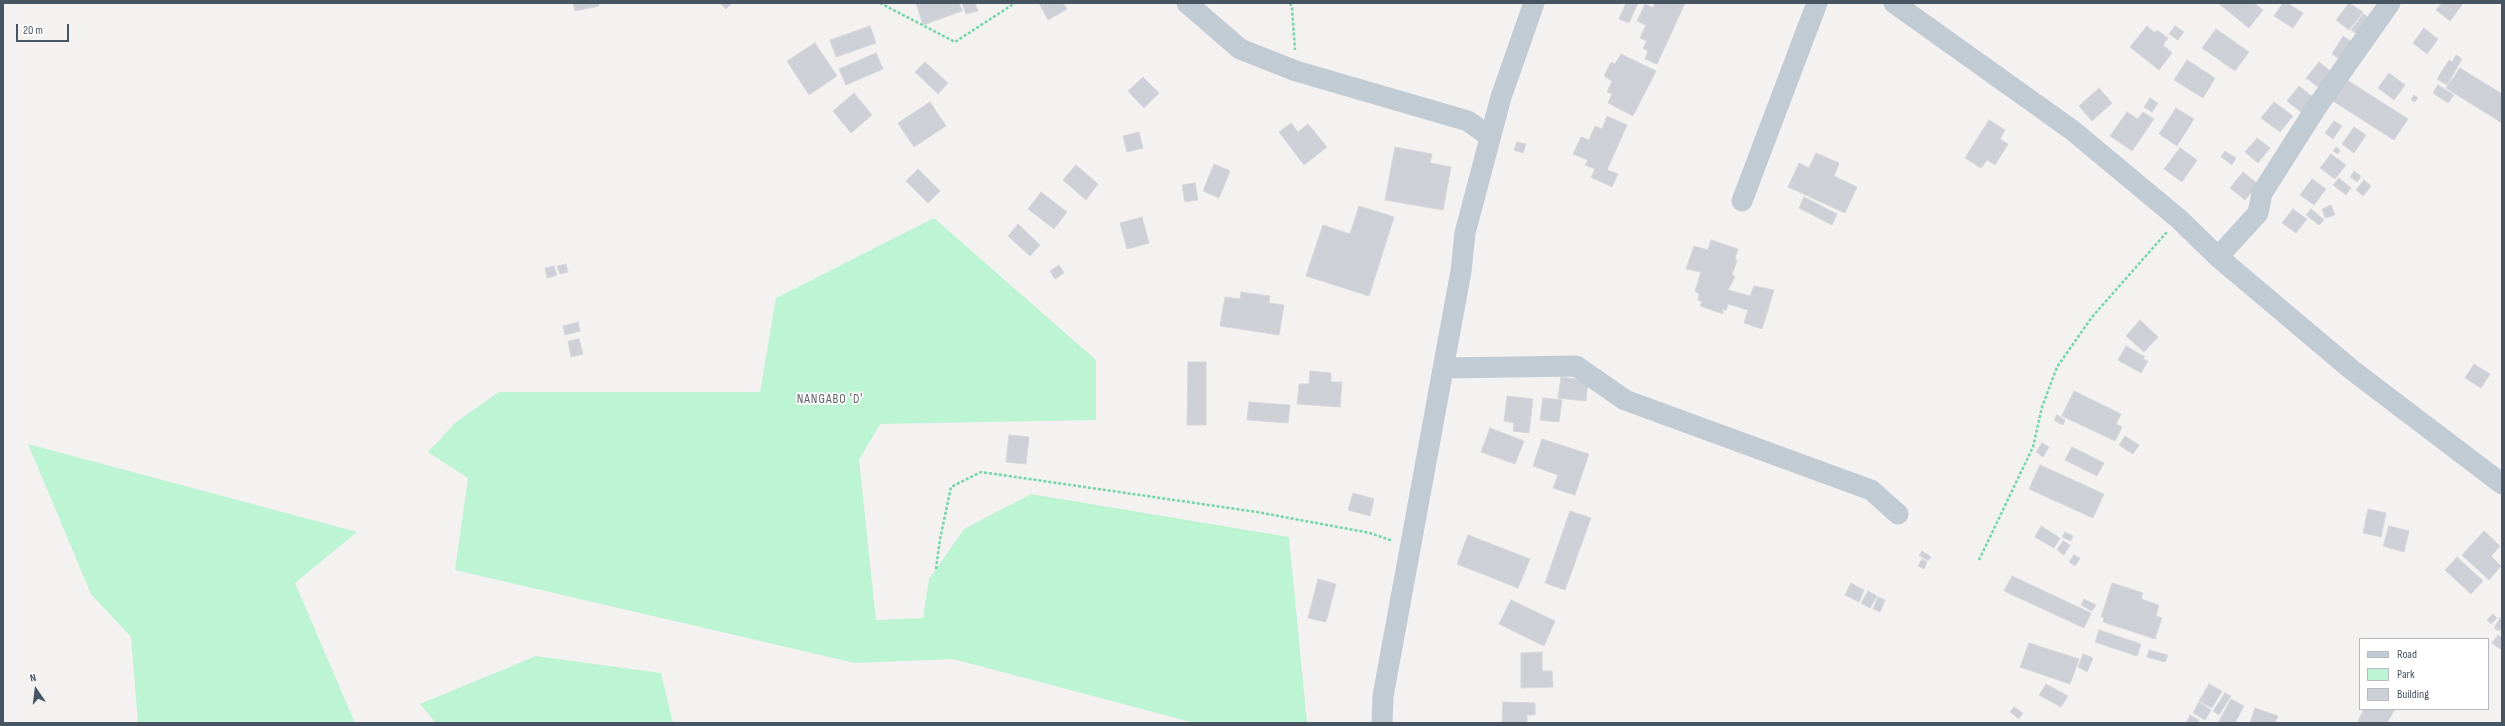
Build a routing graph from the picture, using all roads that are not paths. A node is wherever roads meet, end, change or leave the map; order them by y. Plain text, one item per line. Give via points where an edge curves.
1 (1187, 3) edge
2 (1534, 3) edge
3 (1817, 3) edge
4 (1894, 3) edge
5 (2390, 3) edge
6 (1490, 137) junction
7 (1742, 201) dead end
8 (2218, 257) junction
9 (1443, 368) junction
10 (2502, 484) edge
11 (1898, 514) dead end
12 (1382, 723) edge

1 - 6 street via 1240,48 1296,71 1468,121
2 - 6 street via 1501,97
3 - 7 street
4 - 8 street via 2072,130 2179,219
5 - 8 street via 2308,121 2262,193 2258,213
6 - 9 street via 1464,233 1461,271
8 - 10 street via 2352,370
9 - 11 street via 1576,366 1625,400 1871,490
9 - 12 street via 1383,696

